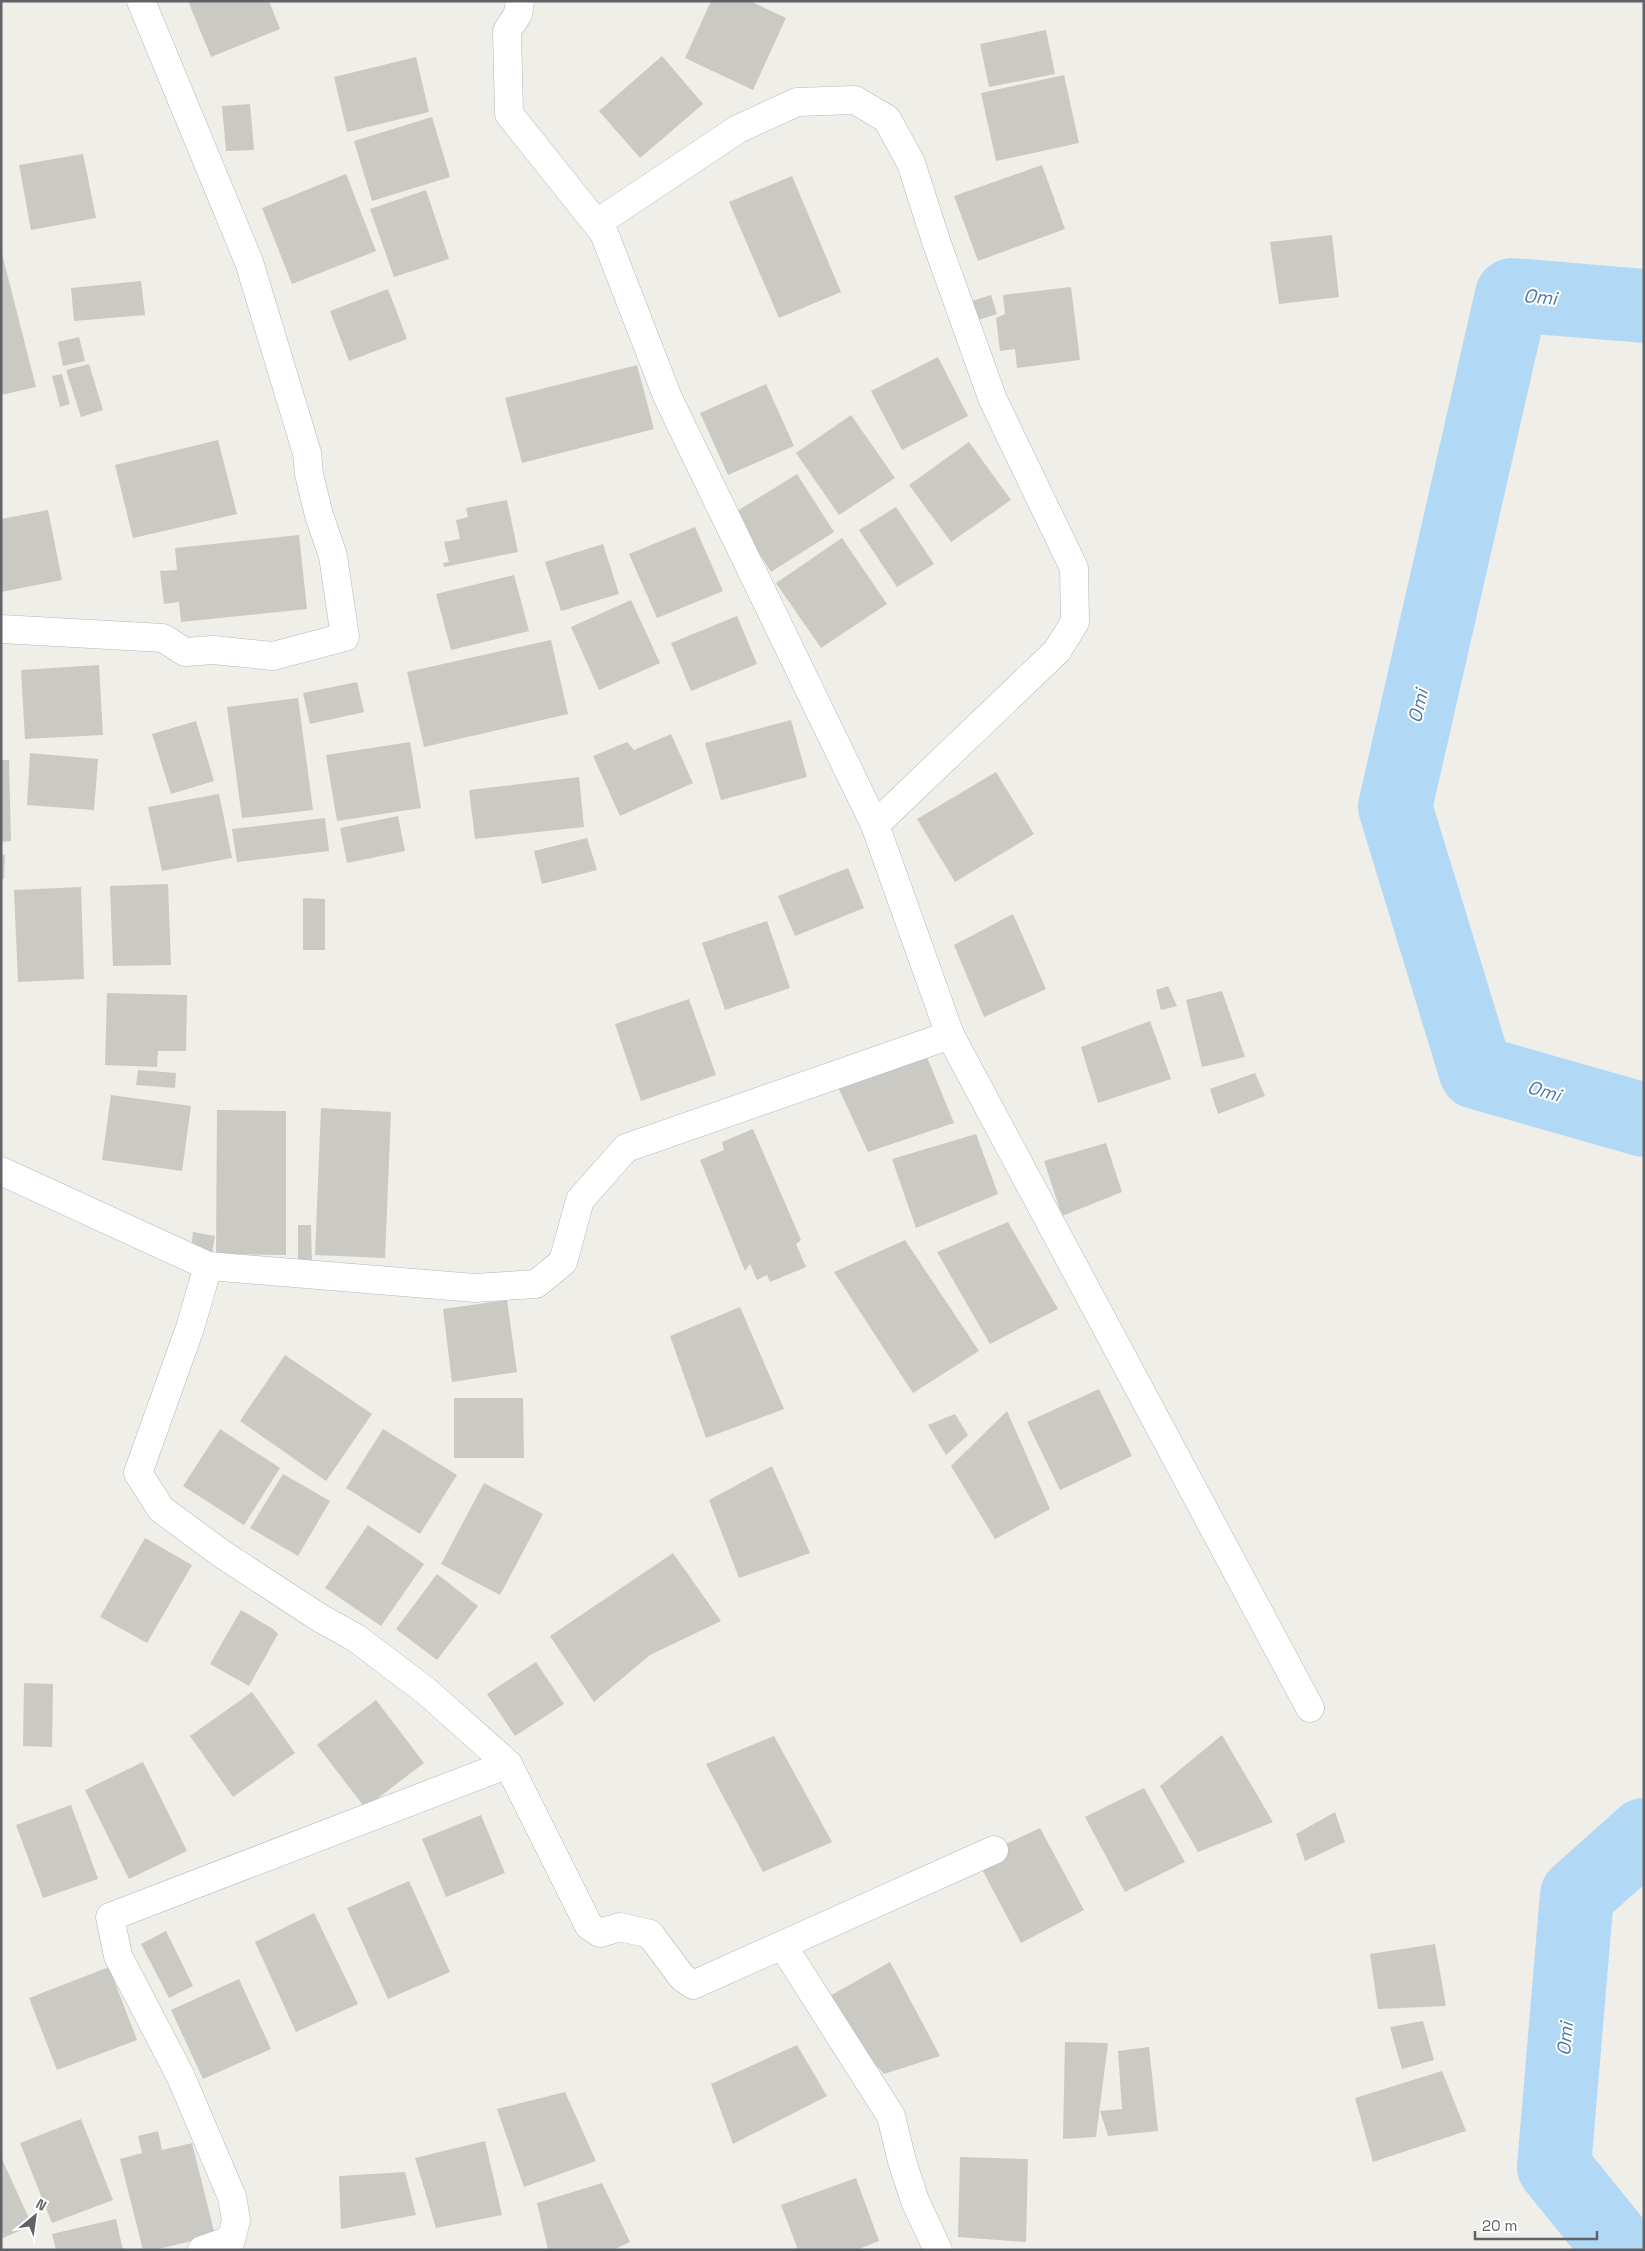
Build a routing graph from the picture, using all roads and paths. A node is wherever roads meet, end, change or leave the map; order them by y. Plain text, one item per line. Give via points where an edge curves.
1 (141, 1) edge
2 (520, 1) edge
3 (597, 223) junction
4 (1, 629) edge
5 (875, 825) junction
6 (950, 1035) junction
7 (1, 1172) edge
8 (208, 1266) junction
9 (1310, 1708) dead end
10 (508, 1764) junction
11 (994, 1850) dead end
12 (783, 1946) junction
13 (202, 2250) edge
14 (938, 2250) edge

1 - 4 street via 249,262 307,453 319,514 334,556 345,637 273,656 213,650 185,652 163,638
2 - 3 street via 518,14 507,31 509,114
3 - 5 street via 604,233 668,398
3 - 5 street via 738,129 797,102 854,100 887,119 911,163 993,400 1074,568 1076,622 1057,651
5 - 6 street
6 - 8 street via 626,1148 580,1200 563,1262 536,1284 475,1288
6 - 9 street
7 - 8 street
8 - 10 street via 190,1328 138,1473 161,1509 230,1559 356,1638 426,1691
10 - 12 street via 589,1926 600,1933 620,1928 650,1934 682,1977 693,1985
10 - 13 street via 110,1917 118,1956 180,2075 232,2197 236,2220 231,2240
11 - 12 street
12 - 14 street via 892,2116 915,2201

